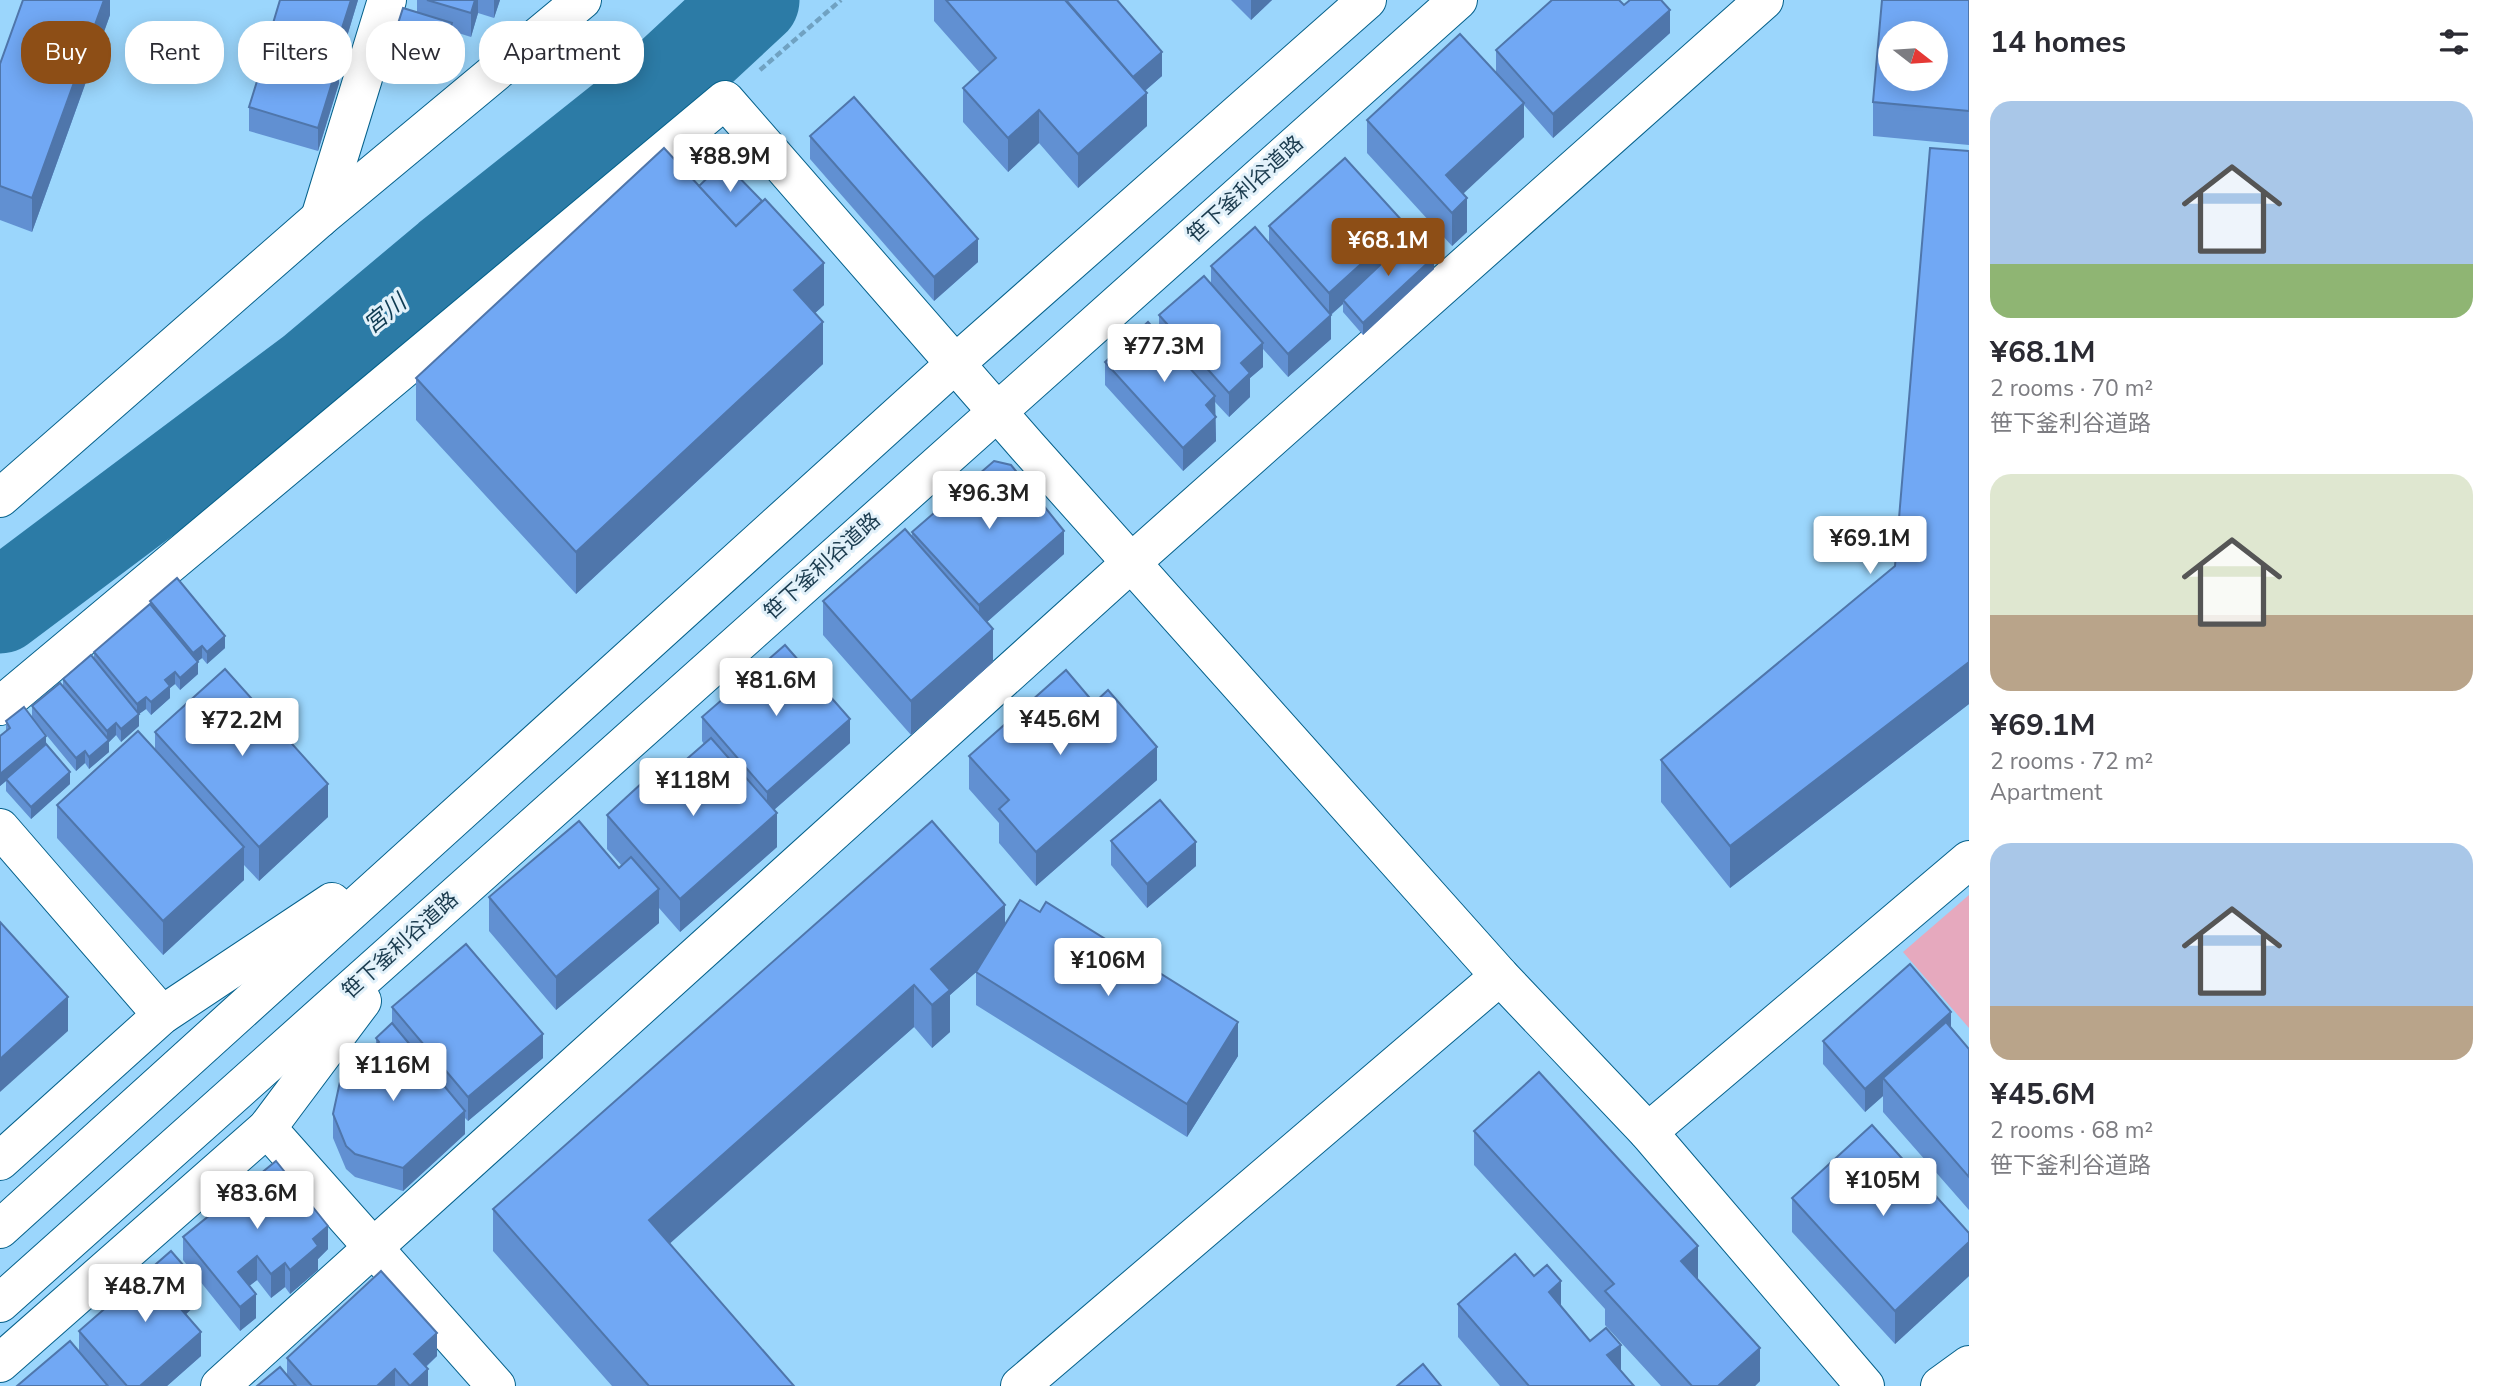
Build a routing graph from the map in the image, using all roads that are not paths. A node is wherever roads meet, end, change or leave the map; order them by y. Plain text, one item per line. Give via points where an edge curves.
1 (387, 0) edge
2 (582, 0) edge
3 (1367, 0) edge
4 (1458, 0) edge
5 (1764, 0) edge
6 (320, 218) junction
7 (956, 363) junction
8 (996, 410) junction
9 (0, 498) edge
10 (1132, 562) junction
11 (0, 706) edge
12 (0, 828) edge
13 (431, 836) junction
14 (1969, 860) edge
15 (409, 937) junction
16 (1500, 976) junction
17 (162, 1015) junction
18 (267, 1128) junction
19 (1648, 1132) junction
20 (0, 1161) edge
21 (0, 1229) edge
22 (374, 1249) junction
23 (0, 1303) edge
24 (0, 1363) edge
25 (1969, 1365) edge
26 (220, 1386) edge
27 (496, 1386) edge
28 (1020, 1386) edge
29 (1865, 1386) edge
30 (1940, 1386) edge

1 - 6 street
2 - 6 street
3 - 7 street
4 - 8 street, 笹下釜利谷道路
5 - 10 street
6 - 9 street
7 - 8 street
7 - 11 street via 725,100
7 - 13 street
8 - 10 street
8 - 15 street, 笹下釜利谷道路
10 - 16 street
10 - 22 street
12 - 17 street
13 - 17 street
13 - 21 street
14 - 19 street
15 - 18 street
15 - 23 street, 笹下釜利谷道路
16 - 19 street
16 - 28 street
17 - 20 street
18 - 22 street
18 - 24 street
19 - 29 street
22 - 26 street
22 - 27 street
25 - 30 street

